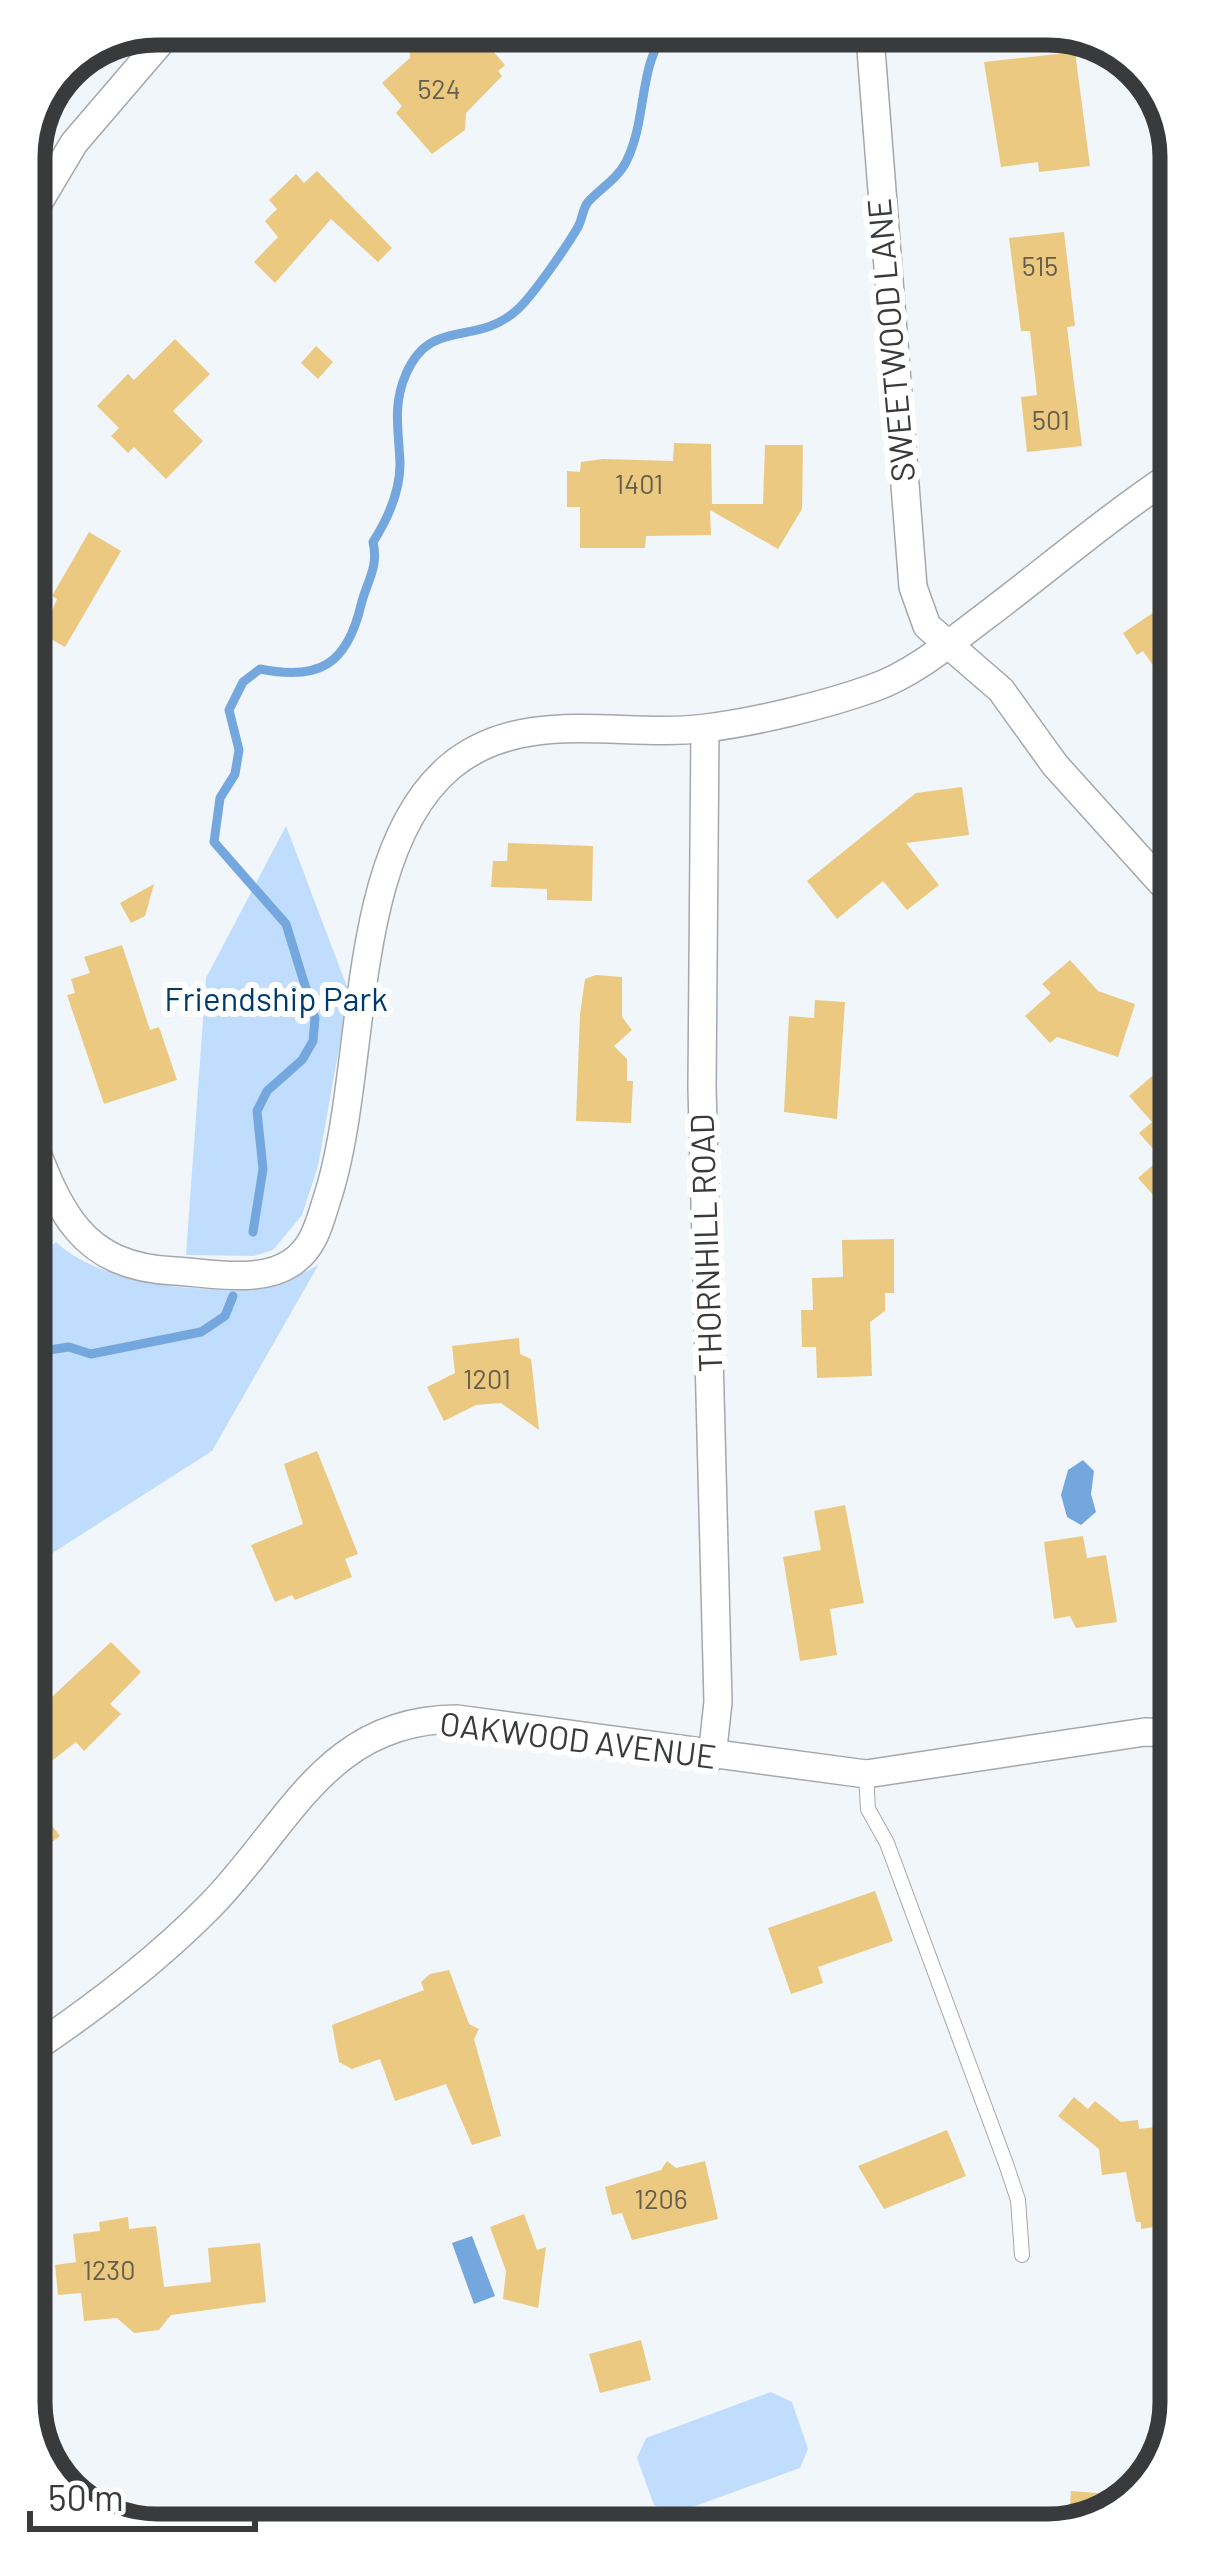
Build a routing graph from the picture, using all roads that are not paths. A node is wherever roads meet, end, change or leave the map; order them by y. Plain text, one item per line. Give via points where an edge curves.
1 (158, 45) edge
2 (870, 45) edge
3 (45, 193) edge
4 (1160, 484) edge
5 (945, 647) junction
6 (705, 728) junction
7 (1160, 881) edge
8 (45, 1166) edge
9 (1160, 1732) edge
10 (712, 1757) junction
11 (866, 1774) junction
12 (45, 2042) edge
13 (1022, 2255) dead end

1 - 3 street via 74,143
2 - 5 street, SWEETWOOD LANE via 913,587
4 - 5 street
5 - 6 street via 871,689
5 - 7 street via 1000,690
6 - 8 street via 570,727 518,736 451,766 421,799 378,901 333,1183 316,1234 290,1264 242,1275 115,1261 94,1249 67,1214
6 - 10 street, THORNHILL ROAD via 702,1100 718,1702
9 - 11 street, OAKWOOD AVENUE
10 - 11 street, OAKWOOD AVENUE
10 - 12 street, OAKWOOD AVENUE via 457,1719 364,1740 318,1773 207,1909
11 - 13 lane via 868,1809 1018,2200

